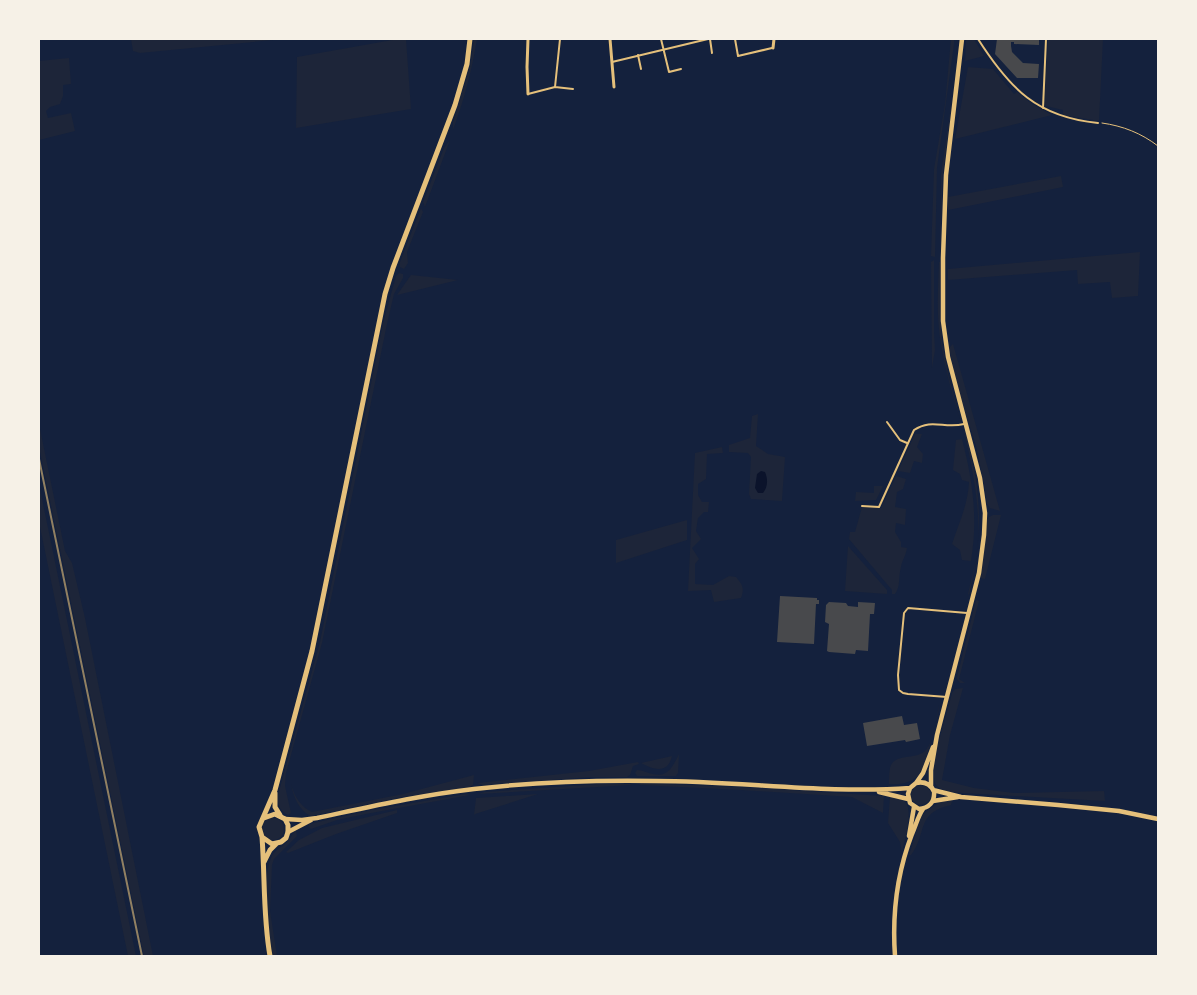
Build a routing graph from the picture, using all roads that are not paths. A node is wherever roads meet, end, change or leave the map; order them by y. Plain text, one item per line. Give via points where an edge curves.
1 (470, 39) edge
2 (528, 39) edge
3 (560, 39) edge
4 (610, 39) edge
5 (661, 39) edge
6 (709, 39) edge
7 (735, 39) edge
8 (774, 39) edge
9 (962, 39) edge
10 (978, 39) edge
11 (1046, 39) edge
12 (773, 48) joint
13 (664, 49) junction
14 (712, 53) dead end
15 (638, 55) junction
16 (612, 62) junction
17 (641, 69) dead end
18 (681, 69) dead end
19 (555, 87) junction
20 (614, 87) dead end
21 (573, 89) dead end
22 (528, 94) joint
23 (1042, 108) junction
24 (1098, 123) road end
25 (887, 422) dead end
26 (966, 423) junction
27 (907, 444) junction
28 (862, 506) dead end
29 (969, 614) junction
30 (948, 697) junction
31 (937, 736) junction
32 (916, 783) junction
33 (910, 788) junction
34 (932, 788) junction
35 (275, 790) junction
36 (872, 791) junction
37 (960, 797) junction
38 (908, 799) junction
39 (932, 801) junction
40 (914, 807) junction
41 (923, 808) junction
42 (280, 815) junction
43 (264, 818) junction
44 (317, 818) junction
45 (1158, 818) edge
46 (285, 819) junction
47 (288, 832) junction
48 (262, 837) junction
49 (276, 844) junction
50 (907, 847) junction
51 (264, 863) junction
52 (270, 956) edge
53 (895, 956) edge

1 - 35 main road via 455,106 385,294 312,651
2 - 22 street
3 - 19 lane
4 - 16 street
5 - 13 lane
6 - 13 lane
6 - 14 lane
7 - 12 lane via 738,56
8 - 12 street
9 - 26 street via 946,176 943,306 945,342
10 - 23 lane via 1019,90
11 - 23 lane
13 - 15 lane
13 - 18 lane via 669,72
15 - 16 lane
15 - 17 lane
16 - 20 street
19 - 21 lane
19 - 22 lane
23 - 24 lane via 1074,120
25 - 27 lane
26 - 27 lane via 924,424 914,430
26 - 29 street via 980,478 984,513 982,555
27 - 28 lane via 880,507
29 - 30 street
29 - 30 lane via 908,608 904,613 899,690 908,694
30 - 31 street
31 - 32 street via 923,774
31 - 34 street via 931,770
32 - 33 street
32 - 34 street via 924,782
33 - 36 street
33 - 38 street
34 - 37 street
34 - 39 street
35 - 42 main road via 275,807
35 - 43 main road
36 - 38 street
36 - 44 street via 658,781 562,782 455,792
37 - 39 street
37 - 45 street via 1119,811
38 - 40 street
39 - 41 street
40 - 41 street
40 - 50 street
41 - 50 street
42 - 43 main road
42 - 46 main road
43 - 48 main road via 259,827
44 - 46 street
44 - 47 street
46 - 47 main road
47 - 49 main road
48 - 49 main road
48 - 51 main road
49 - 51 main road
50 - 53 street via 895,902
51 - 52 main road

